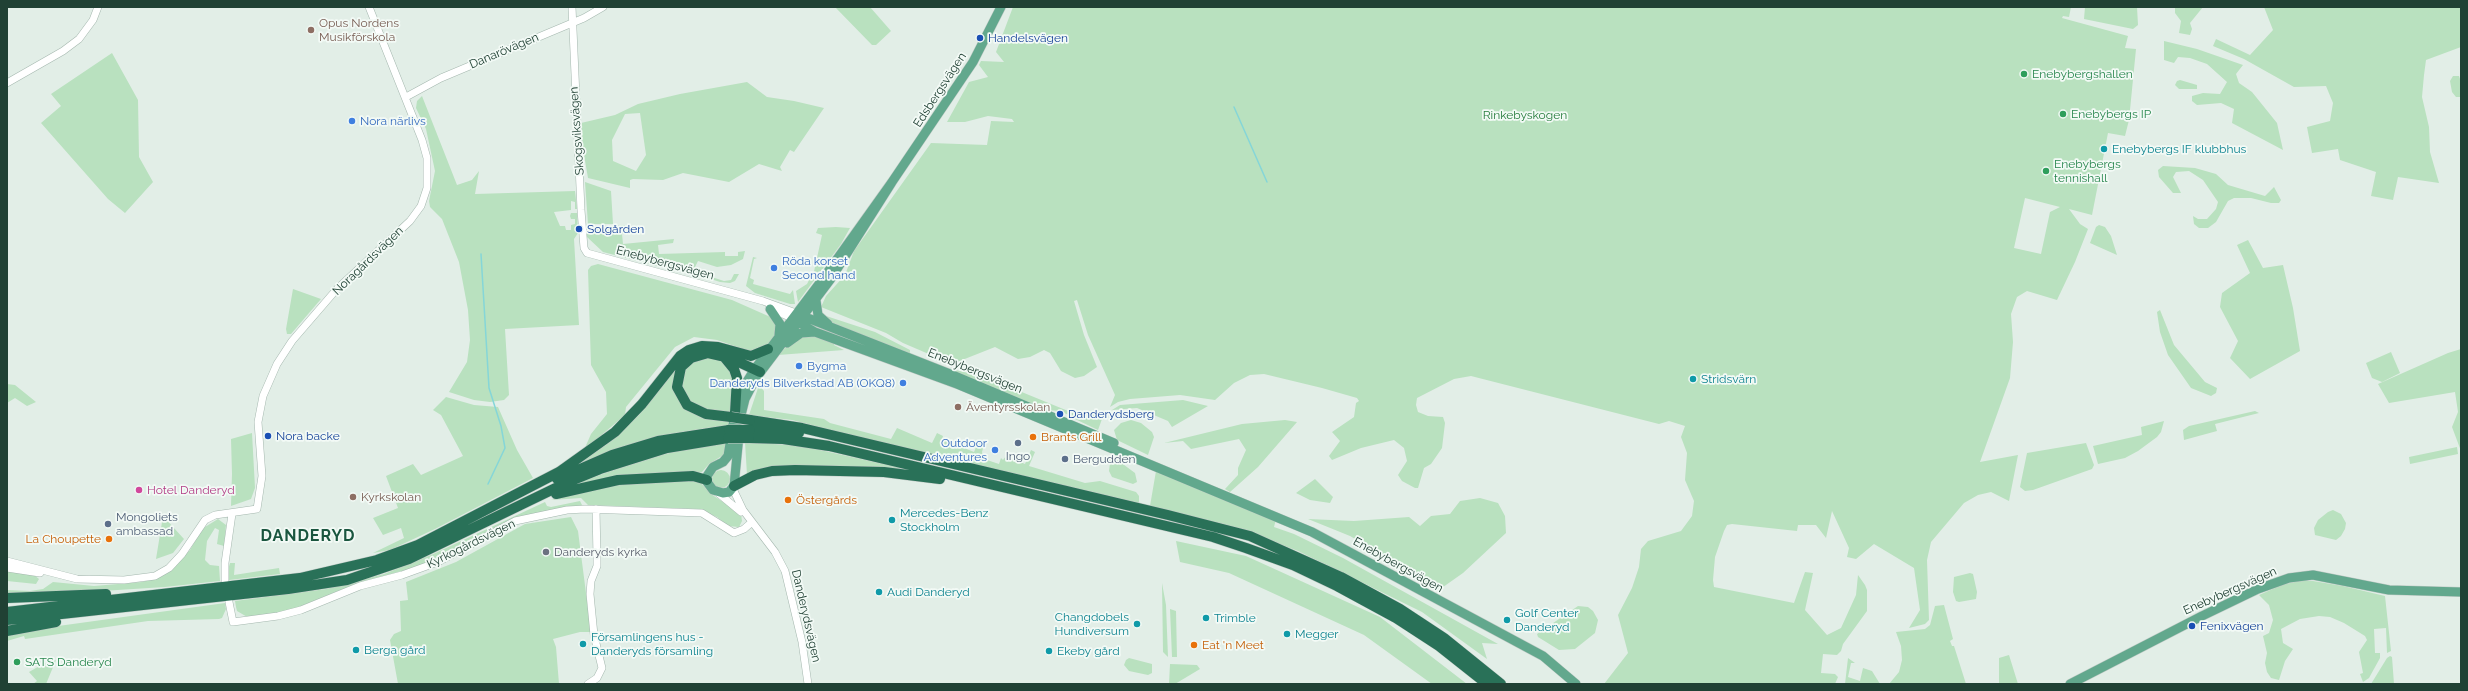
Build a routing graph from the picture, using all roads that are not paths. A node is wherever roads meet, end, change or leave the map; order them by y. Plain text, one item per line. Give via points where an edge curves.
1 (98, 7) edge
2 (369, 7) edge
3 (572, 7) edge
4 (603, 7) edge
5 (1002, 7) edge
6 (571, 23) junction
7 (7, 83) edge
8 (406, 97) junction
9 (892, 182) junction
10 (587, 253) joint
11 (737, 295) junction
12 (816, 301) junction
13 (770, 309) junction
14 (798, 318) junction
15 (836, 330) junction
16 (815, 332) junction
17 (778, 335) junction
18 (858, 343) junction
19 (732, 351) junction
20 (770, 352) junction
21 (718, 354) junction
22 (758, 369) junction
23 (733, 415) junction
24 (750, 429) junction
25 (729, 434) junction
26 (718, 464) junction
27 (707, 480) junction
28 (734, 484) junction
29 (718, 493) junction
30 (494, 506) junction
31 (596, 509) junction
32 (232, 514) junction
33 (749, 520) junction
34 (1148, 522) junction
35 (448, 541) junction
36 (7, 562) edge
37 (7, 568) edge
38 (47, 573) junction
39 (225, 580) dead end
40 (2461, 592) edge
41 (166, 593) junction
42 (7, 598) edge
43 (229, 602) dead end
44 (111, 610) junction
45 (7, 612) edge
46 (7, 620) edge
47 (7, 631) edge
48 (588, 684) edge
49 (808, 684) edge
50 (1487, 684) edge
51 (1500, 684) edge
52 (1576, 684) edge
53 (2070, 684) edge

1 - 7 street via 93,20 79,39
2 - 8 street, Noragårdsvägen
3 - 6 street, Skogsviksvägen
4 - 6 street, Danarövägen
5 - 9 main road, Edsbergsvägen via 973,62
6 - 8 street, Danarövägen via 441,78
6 - 10 street, Skogsviksvägen via 583,241
8 - 32 street, Noragårdsvägen via 427,158 429,172 423,201 410,221 336,290 292,341 277,364 263,396 258,422 262,476 257,509
9 - 12 main road, Edsbergsvägen
9 - 14 main road, Edsbergsvägen
10 - 11 street, Enebybergsvägen
11 - 13 street, Enebybergsvägen
11 - 14 street, Enebybergsvägen
12 - 14 main road, Edsbergsvägen
12 - 15 main road via 819,317
13 - 14 street, Enebybergsvägen
13 - 17 main road via 780,324
14 - 15 main road, Enebybergsvägen
14 - 16 main road, Enebybergsvägen
14 - 17 main road, Danderydsvägen
14 - 20 main road, Danderydsvägen
15 - 18 main road, Enebybergsvägen
16 - 18 main road, Enebybergsvägen
16 - 20 main road via 799,334
17 - 20 main road, Danderydsvägen
18 - 52 main road, Enebybergsvägen via 958,381 1269,513 1332,543 1543,656 1563,670
19 - 20 highway via 751,356
19 - 22 highway
19 - 30 highway via 718,346 702,346 680,356 642,404 615,432 559,472
20 - 22 main road, Danderydsvägen
21 - 22 highway
21 - 23 highway via 729,361 737,378
21 - 23 highway via 708,353 691,358 681,367 677,387 687,405 695,410 706,414
22 - 23 main road, Danderydsvägen via 746,384
22 - 28 main road, Danderydsvägen via 745,399 736,451
23 - 24 highway, bridge
23 - 26 main road, Danderydsvägen via 729,452 725,460
24 - 25 highway, bridge
24 - 34 highway via 783,439 829,446
24 - 51 highway via 833,436 1250,536 1341,577 1400,609 1444,638
25 - 30 highway via 685,436 612,455
25 - 35 highway via 628,459 568,482
26 - 27 main road via 709,471
26 - 28 main road via 727,467
27 - 29 main road via 710,487
27 - 35 highway via 693,476 662,477 618,480 574,488 529,504
28 - 29 main road
28 - 33 street, Danderydsvägen
28 - 34 highway via 772,472 884,472 966,483
29 - 33 street, Danderydsvägen
30 - 41 highway via 418,545 350,567 300,578
31 - 33 street, Kyrkogårdsvägen via 702,514 734,533 744,529
31 - 43 street, Kyrkogårdsvägen via 567,510 515,521 438,562 402,575 364,584 301,610 278,616 233,622
31 - 48 street via 597,566 591,581 590,594 594,635 602,668 597,678
32 - 38 street via 215,515 205,520 182,554 169,568 155,576 104,580 77,579
32 - 39 street
33 - 49 street, Danderydsvägen via 775,552 784,571 802,642
34 - 50 highway via 1213,537 1246,548 1293,565 1337,586 1396,618 1439,646
35 - 44 highway via 409,559 347,580 288,590
36 - 38 street
37 - 38 street
40 - 53 main road, Enebybergsvägen via 2389,590 2314,575 2289,578 2258,589 2202,616
41 - 42 highway
41 - 45 highway
44 - 46 highway
44 - 47 highway via 100,615

